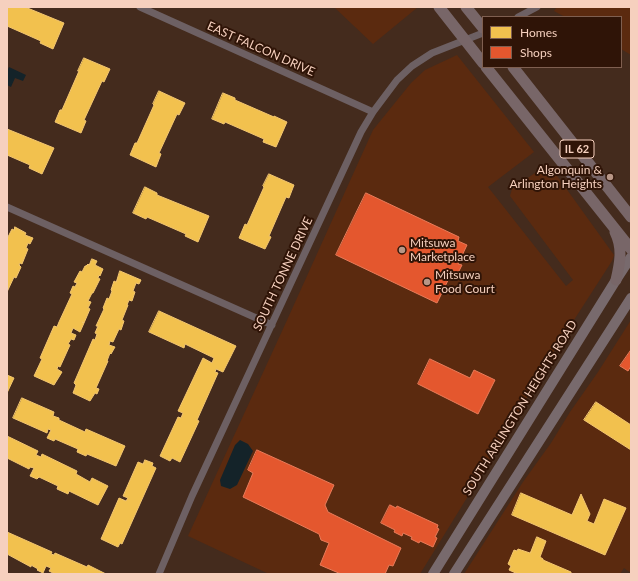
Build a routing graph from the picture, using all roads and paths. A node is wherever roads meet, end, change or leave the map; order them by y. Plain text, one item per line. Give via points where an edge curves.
1 (140, 7) edge
2 (439, 7) edge
3 (466, 7) edge
4 (537, 7) edge
5 (520, 16) edge
6 (482, 27) edge
7 (482, 33) edge
8 (465, 41) junction
9 (482, 62) edge
10 (487, 68) edge
11 (514, 68) edge
12 (373, 112) junction
13 (7, 206) edge
14 (627, 209) edge
15 (631, 217) edge
16 (612, 224) junction
17 (631, 249) edge
18 (631, 257) edge
19 (616, 280) junction
20 (631, 298) edge
21 (272, 325) junction
22 (159, 574) edge
23 (433, 574) edge
24 (454, 574) edge

1 - 12 street, EAST FALCON DRIVE
2 - 8 main road
3 - 6 main road
4 - 5 street
7 - 8 street, SOUTH TONNE DRIVE
8 - 9 main road
8 - 12 street, SOUTH TONNE DRIVE via 432,53 412,66 397,80
10 - 16 main road, IL 62
11 - 14 main road, IL 62
12 - 21 street, SOUTH TONNE DRIVE via 361,132
13 - 21 street
14 - 15 main road, IL 62
16 - 17 main road, IL 62
16 - 19 main road via 618,238 620,253
18 - 19 main road, SOUTH ARLINGTON HEIGHTS ROAD
19 - 23 main road, SOUTH ARLINGTON HEIGHTS ROAD
20 - 24 main road
21 - 22 street, SOUTH TONNE DRIVE via 192,496

